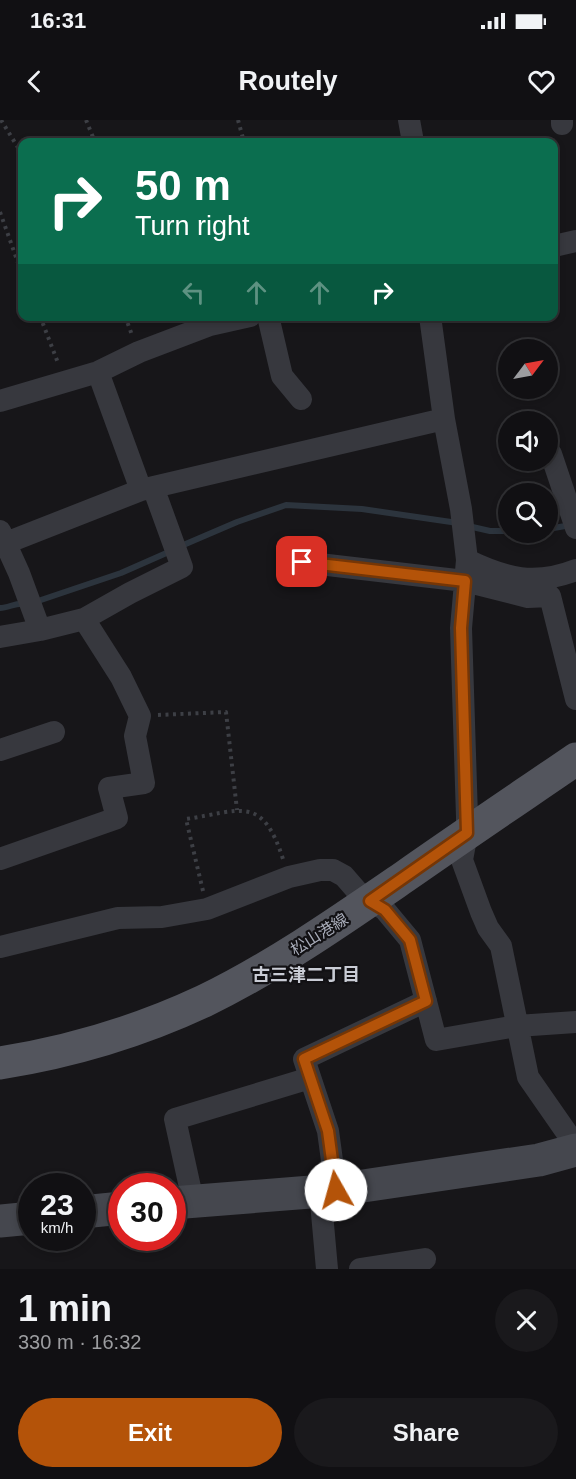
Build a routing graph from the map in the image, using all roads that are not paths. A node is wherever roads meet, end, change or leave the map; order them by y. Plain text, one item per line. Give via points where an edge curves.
1 (409, 120) edge
2 (412, 138) edge
3 (576, 241) edge
4 (558, 245) edge
5 (209, 321) edge
6 (269, 321) edge
7 (430, 321) edge
8 (98, 372) junction
9 (301, 399) dead end
10 (0, 400) edge
11 (444, 419) junction
12 (557, 471) edge
13 (147, 489) junction
14 (576, 528) edge
15 (3, 537) edge
16 (302, 562) dead end
17 (466, 570) junction
18 (576, 570) edge
19 (84, 619) junction
20 (40, 630) junction
21 (0, 636) edge
22 (576, 699) edge
23 (54, 732) dead end
24 (0, 750) edge
25 (576, 759) edge
26 (467, 833) junction
27 (0, 859) edge
28 (370, 901) junction
29 (0, 947) edge
30 (426, 1001) junction
31 (576, 1022) edge
32 (517, 1026) junction
33 (0, 1062) edge
34 (310, 1078) junction
35 (576, 1148) edge
36 (180, 1173) edge
37 (328, 1191) junction
38 (186, 1202) edge
39 (18, 1219) edge
40 (0, 1221) edge
41 (425, 1257) edge
42 (327, 1269) edge
43 (360, 1269) edge

1 - 2 street
3 - 4 street
5 - 8 street
6 - 9 street via 282,376
7 - 11 street
8 - 10 street
8 - 13 street
11 - 13 street
11 - 17 street via 461,509
12 - 14 street
13 - 15 street
13 - 19 street via 182,567
15 - 20 street
16 - 17 street
17 - 18 street via 482,567 533,581
17 - 22 street via 528,597 550,596
17 - 26 street via 461,628
19 - 20 street
19 - 27 street via 122,677 140,716 135,736 144,783 109,789 117,818
20 - 21 street
23 - 24 street
25 - 26 main road, 松山港線
26 - 28 main road, 松山港線
26 - 32 street via 462,860 488,928 501,946
28 - 29 street via 344,876 333,870 320,870 289,877 207,909 162,917 118,918
28 - 30 street via 385,910 410,940
28 - 33 main road, 松山港線 via 203,1001 77,1047
30 - 32 street via 436,1040
30 - 34 street via 304,1059
31 - 32 street
32 - 35 street via 528,1077
34 - 36 street via 175,1119
34 - 37 street via 328,1131
35 - 37 street via 539,1160
37 - 38 street
37 - 42 street
39 - 40 street
41 - 43 street

